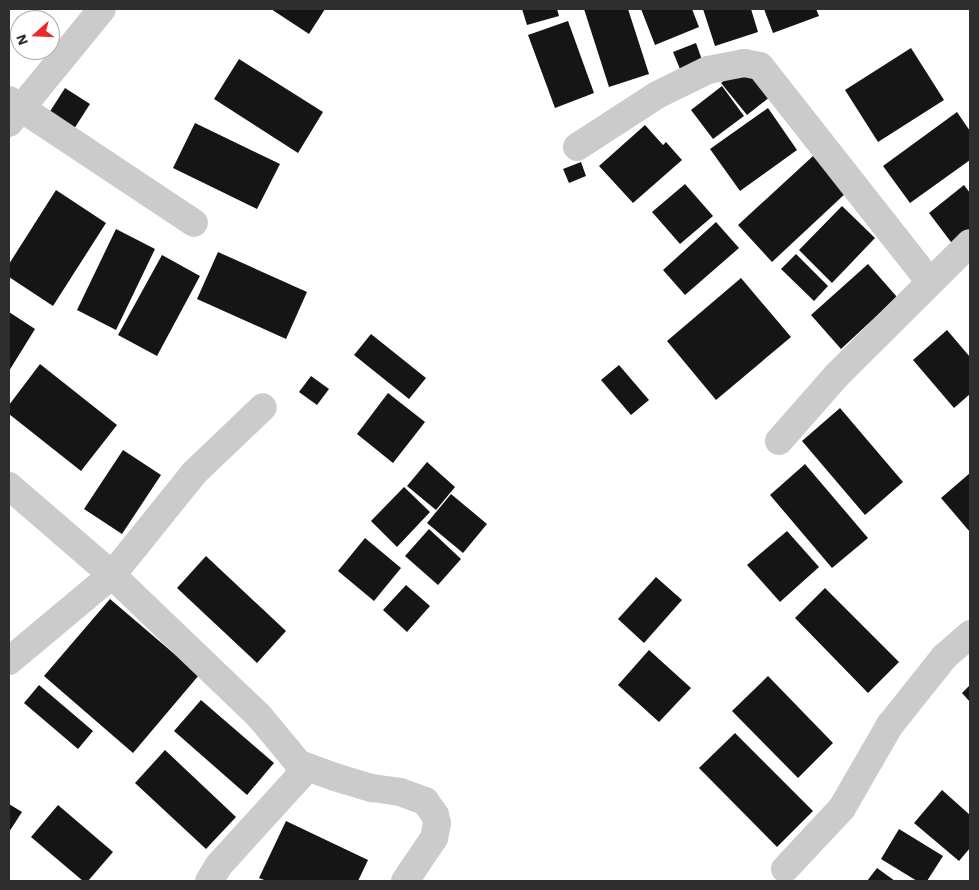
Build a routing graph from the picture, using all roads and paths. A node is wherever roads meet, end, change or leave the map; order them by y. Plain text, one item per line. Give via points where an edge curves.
1 (102, 9) edge
2 (13, 110) edge
3 (577, 147) dead end
4 (194, 223) dead end
5 (970, 243) edge
6 (930, 282) junction
7 (262, 407) dead end
8 (778, 441) dead end
9 (9, 486) edge
10 (112, 575) junction
11 (970, 634) edge
12 (9, 661) edge
13 (299, 764) junction
14 (785, 869) dead end
15 (208, 881) edge
16 (405, 881) edge

1 - 2 street
2 - 4 street
3 - 6 street via 657,96 708,70 744,63 760,66
5 - 6 street
6 - 8 street via 837,375
7 - 10 street via 194,473
9 - 10 street
10 - 12 street
10 - 13 street via 259,716
11 - 14 street via 944,657 890,725 842,808
13 - 15 street via 300,776 244,836
13 - 16 street via 425,801 435,816 434,838

